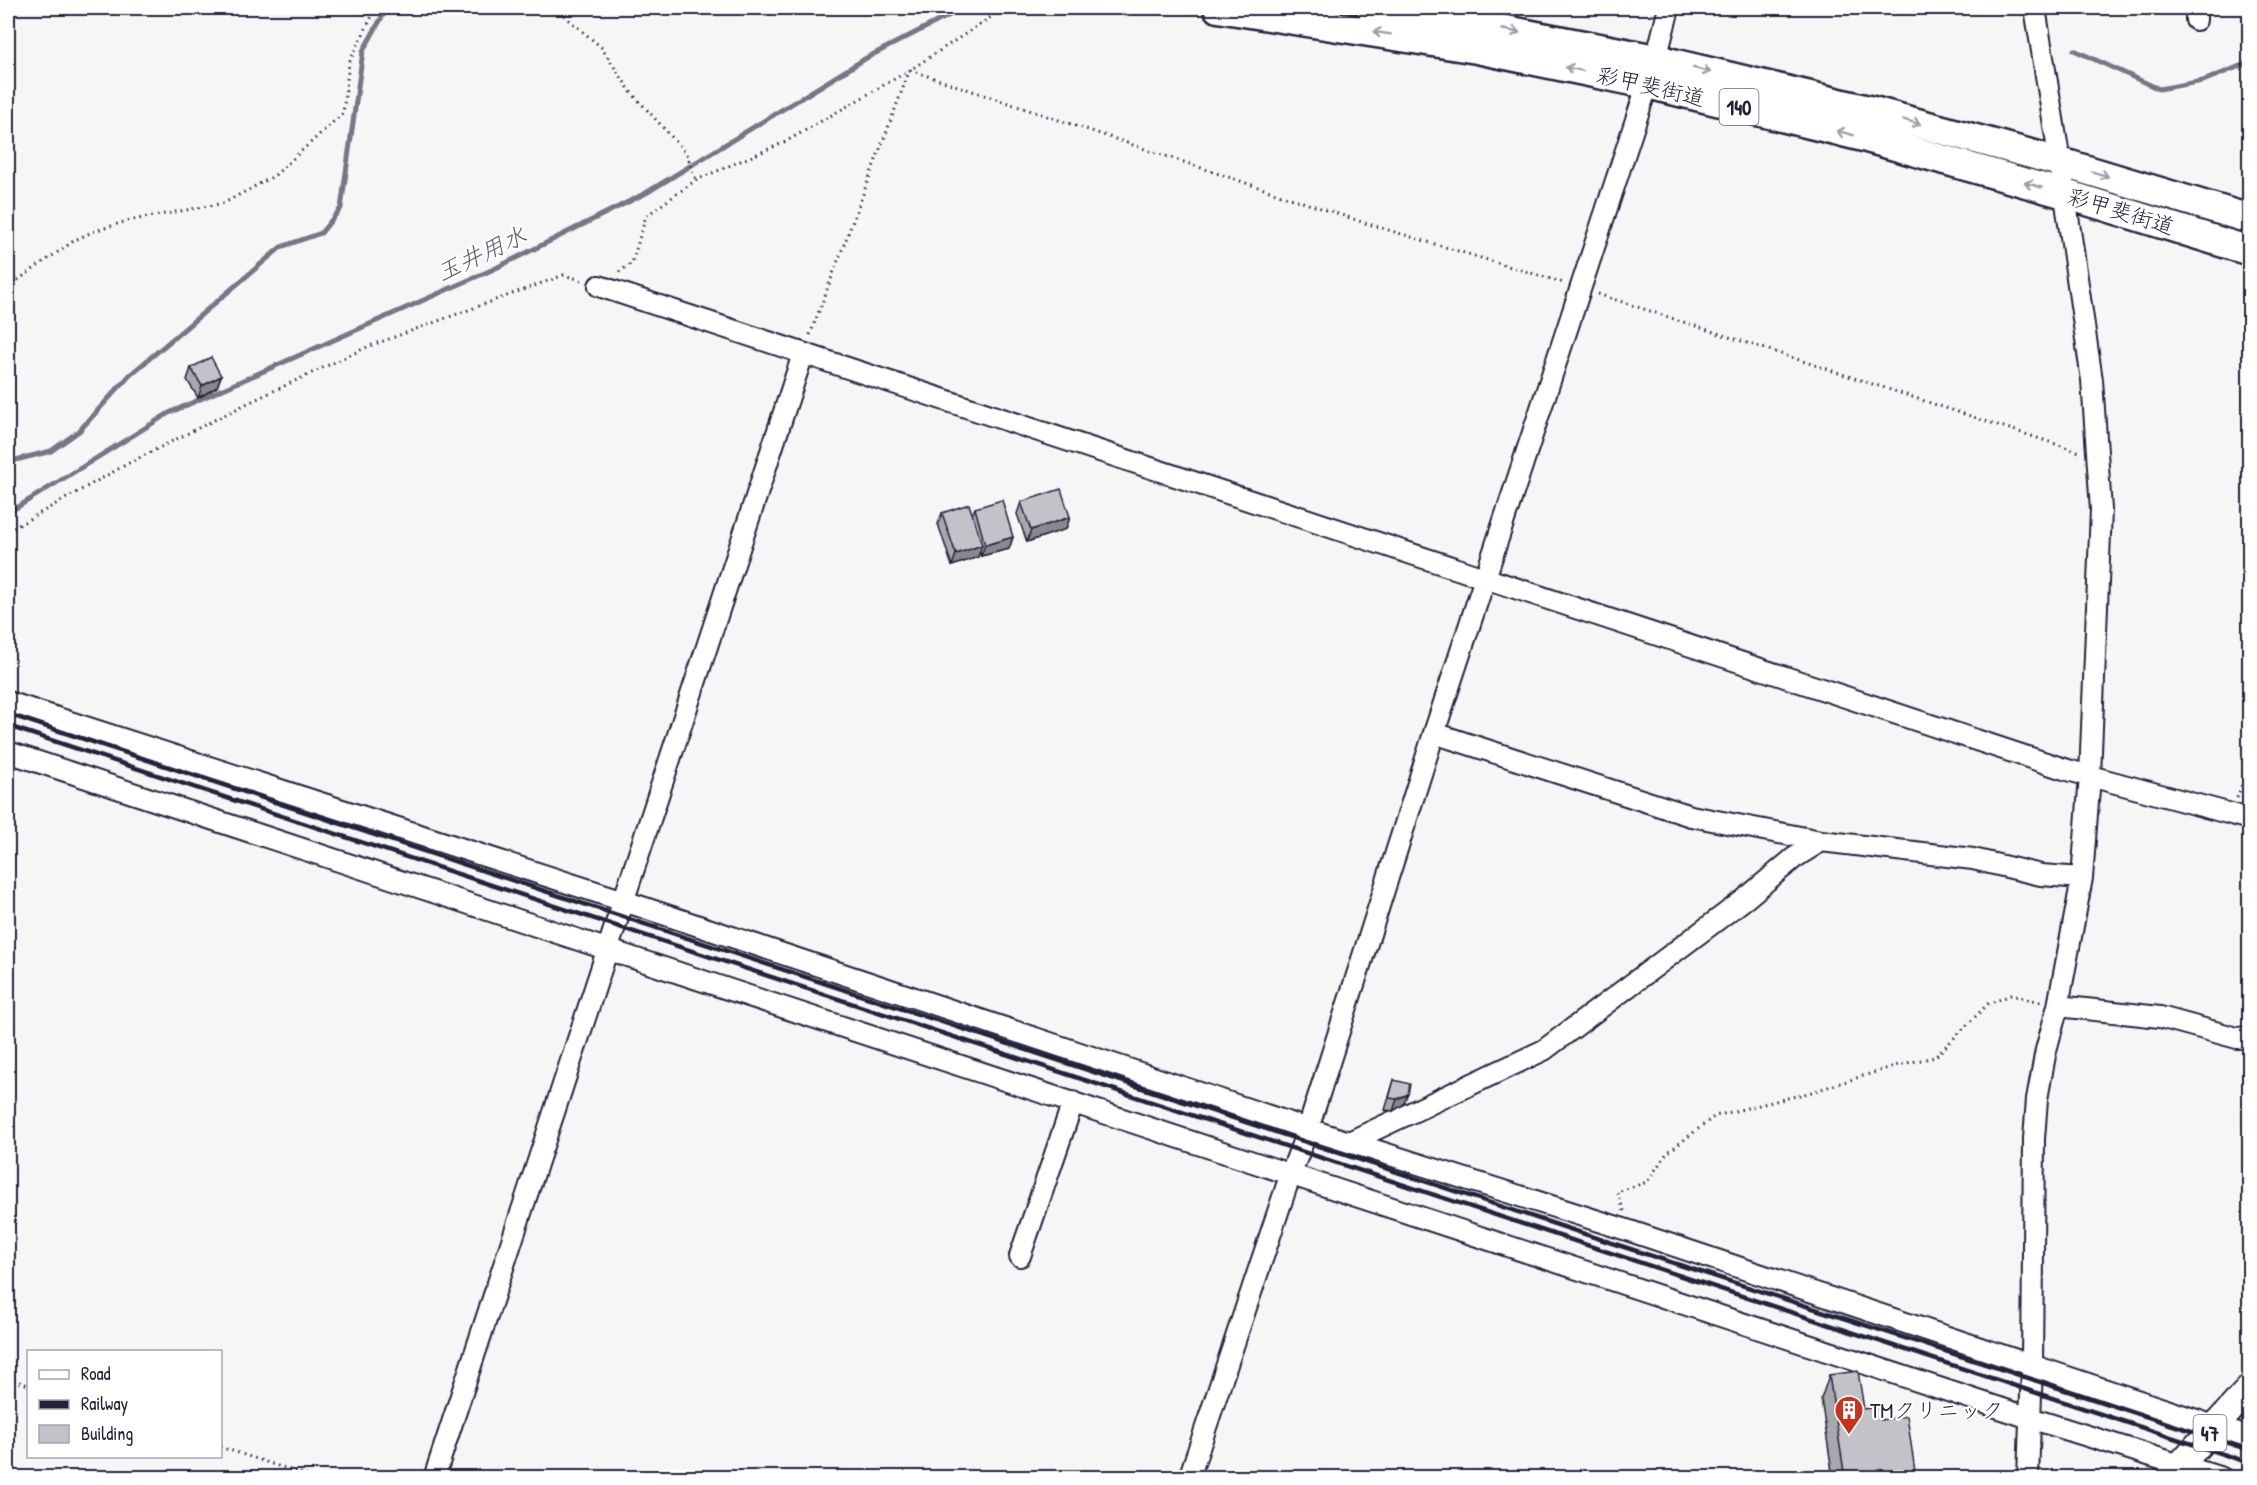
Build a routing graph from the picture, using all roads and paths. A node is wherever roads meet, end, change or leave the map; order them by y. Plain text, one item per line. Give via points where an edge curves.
1 (376, 8) edge
2 (555, 8) edge
3 (1005, 8) edge
4 (1218, 8) edge
5 (1371, 8) edge
6 (1668, 8) edge
7 (2035, 8) edge
8 (909, 70) junction
9 (1651, 71) junction
10 (2060, 162) junction
11 (696, 180) junction
12 (2065, 194) junction
13 (2250, 219) edge
14 (2250, 251) edge
15 (599, 286) junction
16 (8, 287) edge
17 (1580, 288) junction
18 (803, 354) junction
19 (2099, 459) junction
20 (8, 531) edge
21 (1485, 578) junction
22 (8, 702) edge
23 (1434, 732) junction
24 (8, 752) edge
25 (2250, 762) edge
26 (2090, 776) junction
27 (2240, 816) edge
28 (1821, 841) junction
29 (2082, 878) junction
30 (624, 901) junction
31 (607, 950) junction
32 (2058, 1006) junction
33 (2250, 1037) edge
34 (1073, 1102) junction
35 (1308, 1129) junction
36 (1349, 1142) junction
37 (1291, 1173) junction
38 (1630, 1231) junction
39 (1020, 1256) dead end
40 (2032, 1365) junction
41 (8, 1378) edge
42 (27, 1385) edge
43 (2250, 1388) edge
44 (2030, 1418) junction
45 (2216, 1427) junction
46 (2250, 1438) edge
47 (222, 1448) edge
48 (2174, 1471) edge
49 (315, 1478) edge
50 (434, 1478) edge
51 (1189, 1478) edge
52 (2028, 1478) edge
53 (2222, 1478) edge

1 - 16 path via 349,63 343,113 274,176 224,203 127,221 92,232
2 - 11 path via 601,47 631,92 687,154
3 - 8 path
9 -> 4 highway, 彩甲斐街道 / 140 via 1477,49
5 -> 9 highway, 彩甲斐街道 / 140 via 1480,25
6 - 9 street
7 - 10 street
8 - 11 path via 785,142
8 - 17 path via 1365,224
8 - 18 path
9 -> 10 highway, 彩甲斐街道 / 140 via 1873,111
12 -> 9 highway, 彩甲斐街道 / 140
9 - 17 street
10 - 12 street
10 -> 13 highway, 彩甲斐街道 / 140
11 - 15 path via 646,216 632,263
12 - 14 highway, 彩甲斐街道 / 140
12 - 19 street via 2092,380
15 - 18 street
15 - 20 path via 564,275 367,347 129,463
17 - 19 path
17 - 21 street
18 - 21 street
18 - 30 street
19 - 26 street via 2101,510
21 - 23 street
21 - 26 street
22 - 30 street
23 - 28 street via 1691,816
23 - 35 street
24 - 31 street
25 - 27 path
26 - 27 street
26 - 29 street
28 - 29 street via 1973,859 2041,875
28 - 36 street via 1544,1050
29 - 32 street
30 - 31 street
30 - 35 street
31 - 34 street
31 - 50 street
32 - 33 street via 2160,1017 2237,1038
32 - 38 path via 2011,995 1988,1004 1935,1057 1715,1116 1667,1153 1647,1182 1617,1191
32 - 40 street via 2044,1060 2034,1139
34 - 37 street
34 - 39 street
35 - 36 street
35 - 37 street
36 - 38 street
37 - 44 street
37 - 51 street
38 - 40 street
40 - 44 street
40 - 45 street
41 - 42 path
43 - 45 main road, 47
44 - 48 street
44 - 52 street
45 - 46 street
45 - 48 main road, 47
47 - 49 path
48 - 53 street

